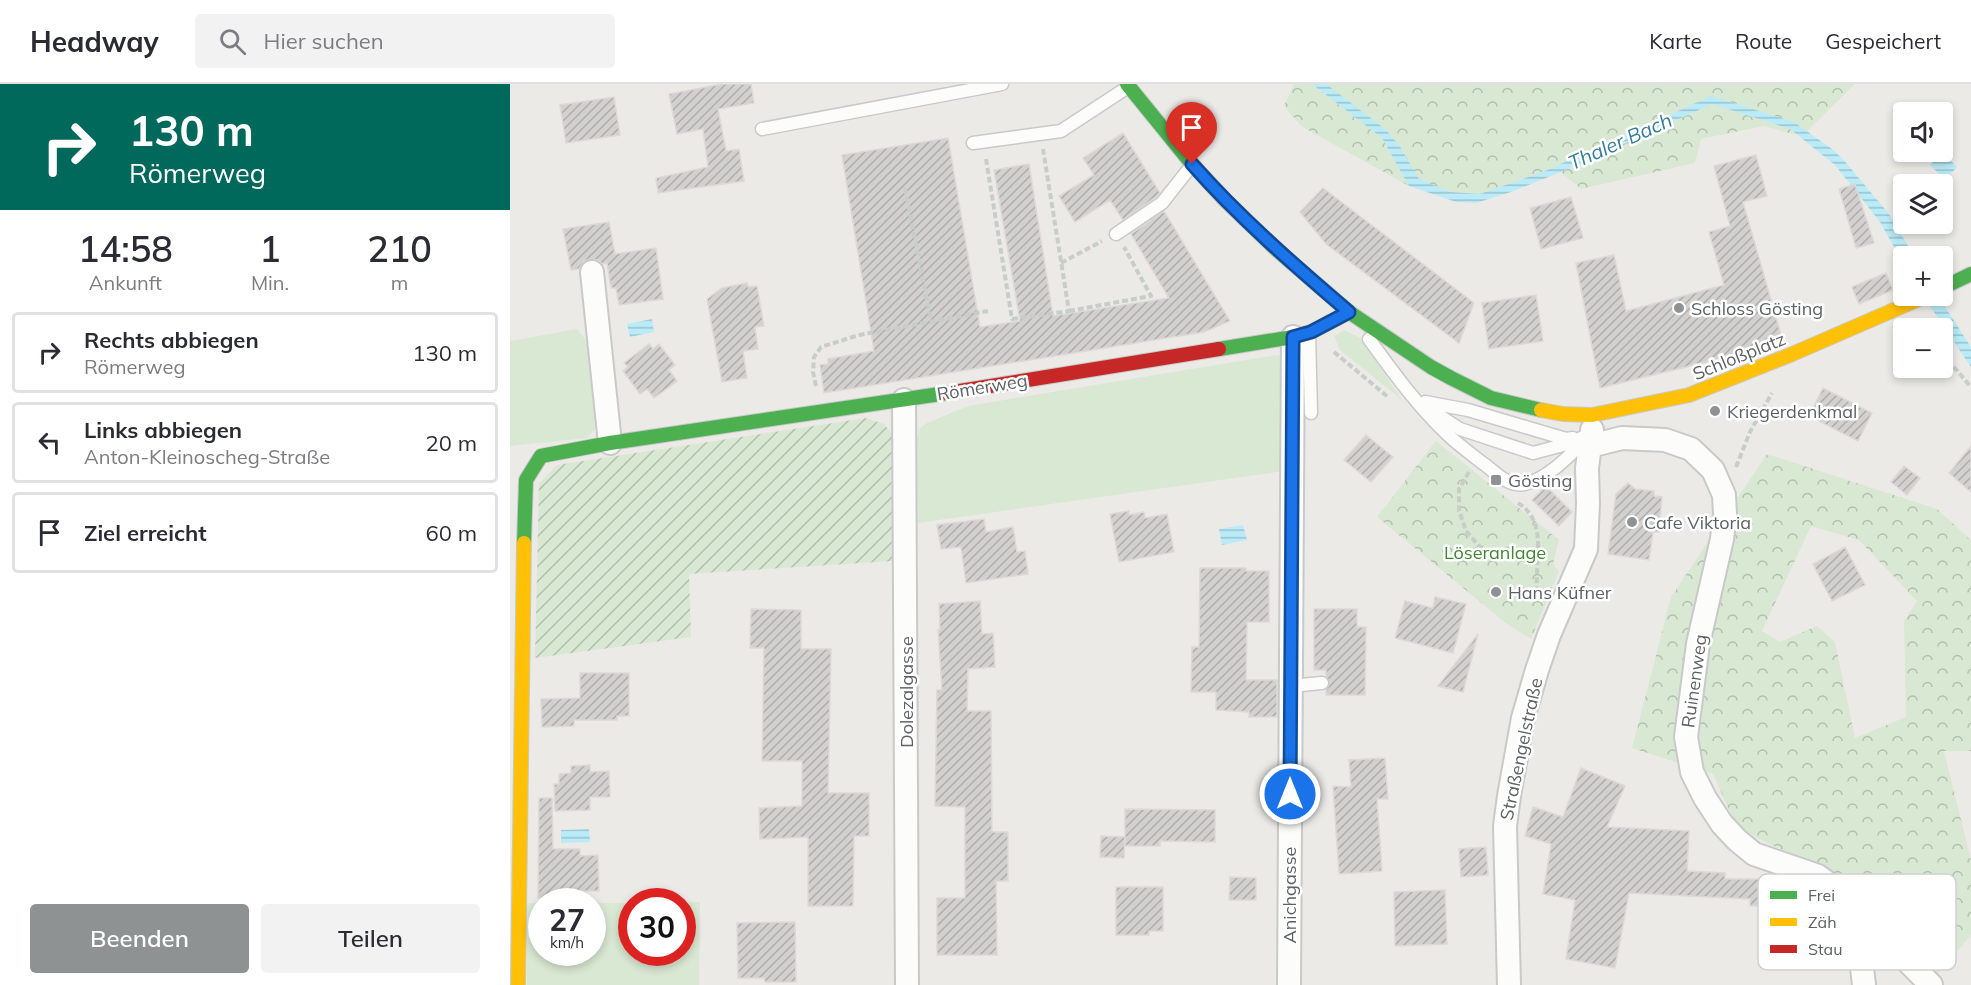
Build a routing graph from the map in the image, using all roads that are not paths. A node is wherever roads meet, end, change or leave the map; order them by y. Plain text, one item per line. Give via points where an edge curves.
1 (1002, 84) edge
2 (1128, 85) edge
3 (762, 129) dead end
4 (978, 142) road end
5 (1192, 164) junction
6 (1116, 234) road end
7 (592, 272) dead end
8 (1971, 274) edge
9 (1953, 283) edge
10 (1903, 306) edge
11 (1349, 312) junction
12 (1301, 334) junction
13 (1431, 367) junction
14 (1409, 394) junction
15 (904, 400) junction
16 (1311, 413) dead end
17 (1592, 431) junction
18 (610, 443) junction
19 (1322, 683) dead end
20 (1287, 698) junction
21 (1812, 874) edge
22 (1862, 970) edge
23 (1916, 970) edge
24 (518, 985) edge
25 (907, 985) edge
26 (1289, 985) edge
27 (1509, 985) edge
28 (1864, 985) edge
29 (1931, 985) edge

1 - 3 lane
2 - 4 lane via 1061,131
2 - 5 street, Schloßplatz
5 - 6 lane via 1162,203
5 - 11 street, Schloßplatz via 1277,250
7 - 18 street
8 - 9 street
10 - 17 street, Schloßplatz via 1790,356
11 - 12 street, Römerweg
11 - 13 street, Schloßplatz
11 - 14 lane
12 - 15 street, Römerweg
12 - 16 lane
12 - 20 street, Anichgasse
13 - 14 lane via 1418,364 1403,371 1401,379
13 - 17 street, Schloßplatz via 1491,398 1563,414
14 - 17 lane via 1566,440
14 - 17 lane via 1460,429 1533,453 1571,443
14 - 17 lane via 1455,441 1512,484 1540,478
15 - 18 street, Römerweg
15 - 25 street, Dolezalgasse
17 - 21 street, Ruinenweg via 1622,438 1665,440 1691,449 1713,470 1724,495 1725,514 1691,690 1686,737 1692,772 1722,824 1754,854
17 - 27 street, Straßengelstraße via 1587,468 1586,549 1537,670 1523,718 1505,826
18 - 24 street, Römerweg via 541,456 526,480
19 - 20 lane
20 - 26 street, Anichgasse
22 - 28 street
23 - 29 street, Ruinenweg

